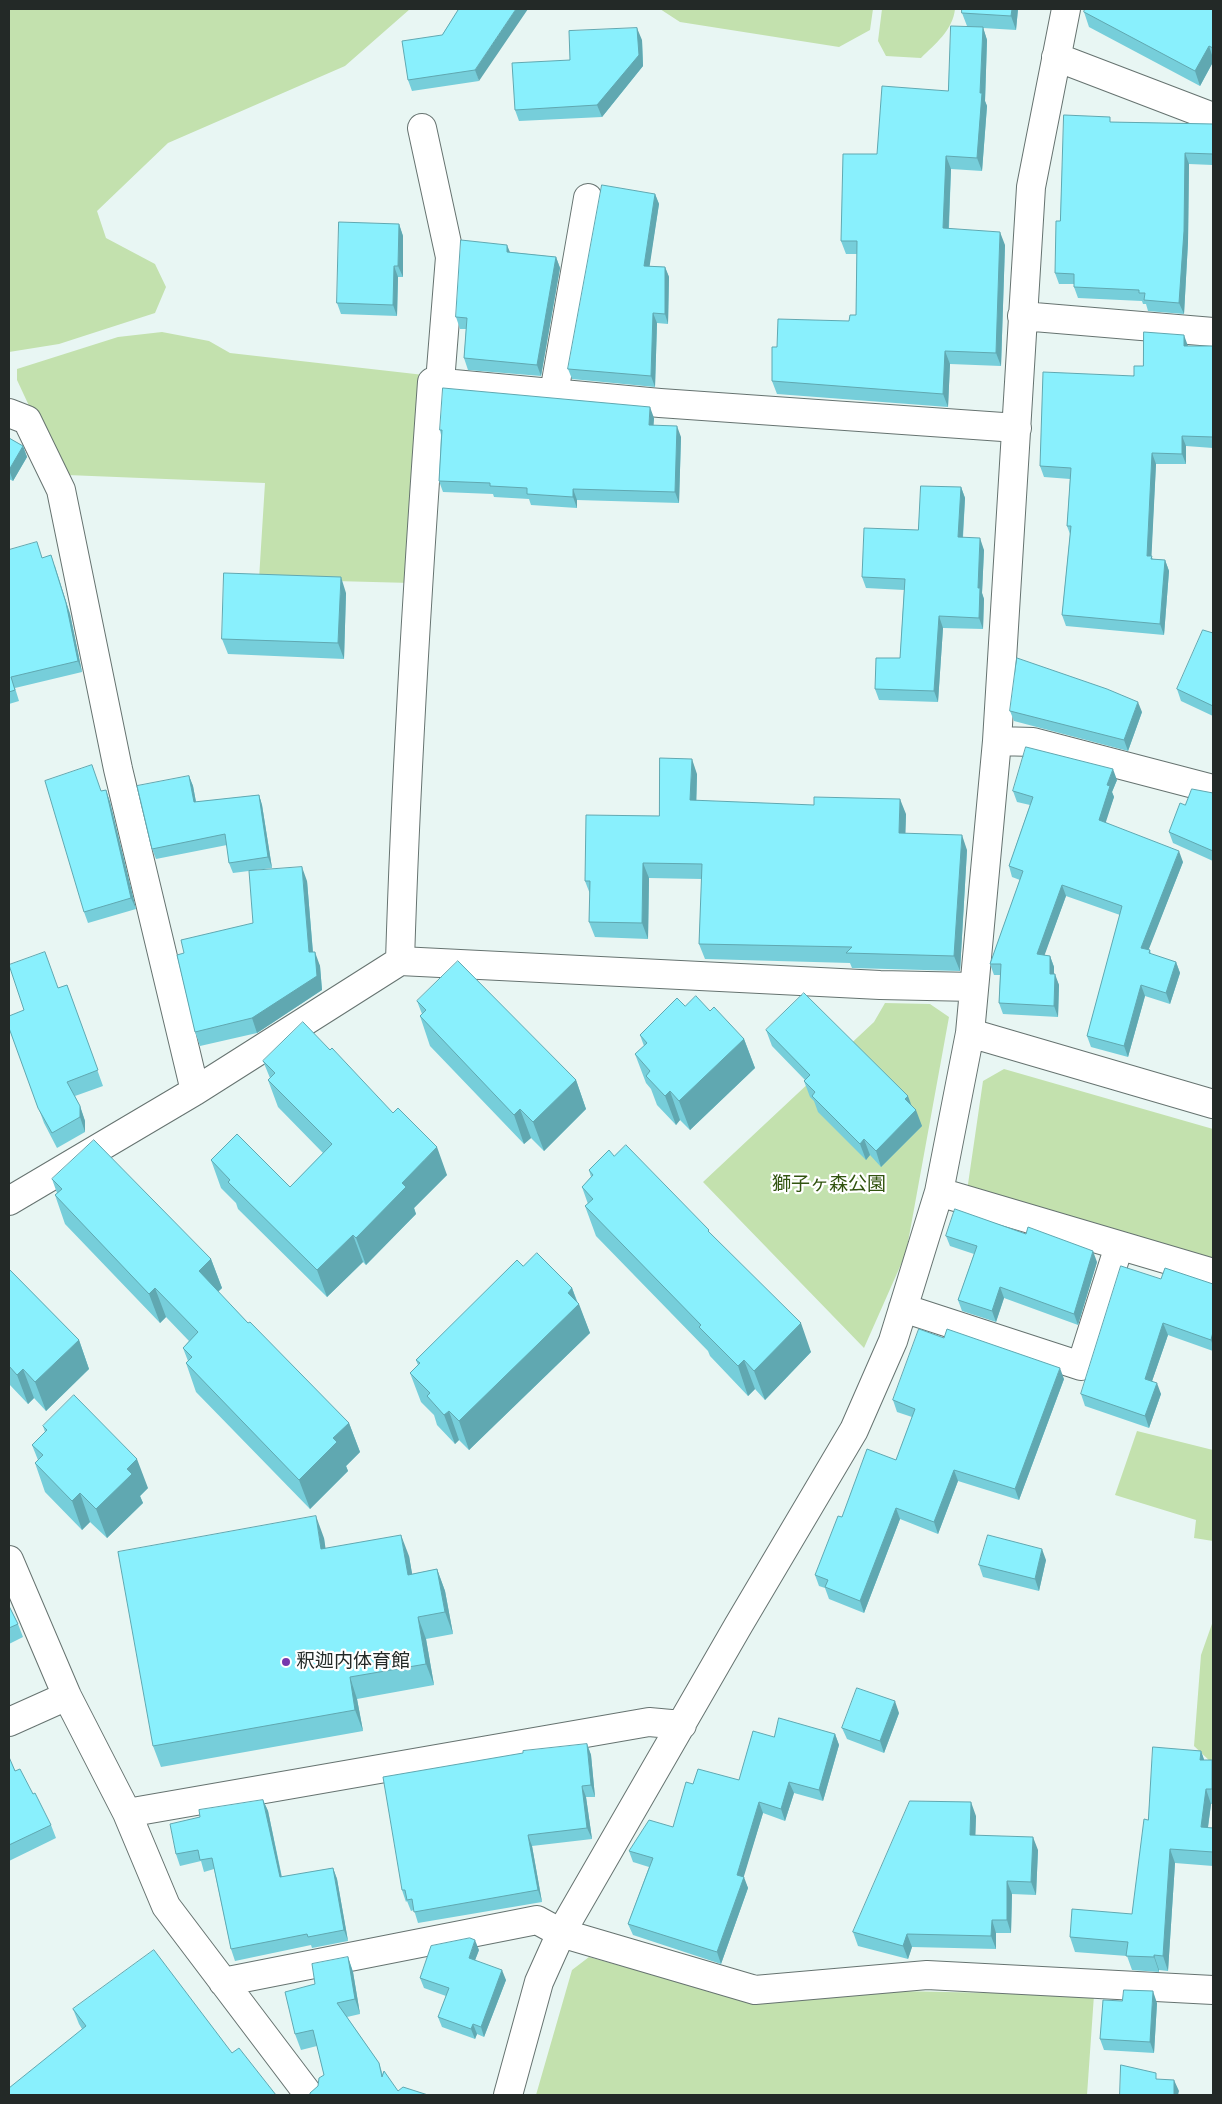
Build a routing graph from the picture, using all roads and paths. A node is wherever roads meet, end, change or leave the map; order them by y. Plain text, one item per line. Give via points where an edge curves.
1 (1066, 9) edge
2 (1056, 58) junction
3 (1213, 116) edge
4 (422, 128) dead end
5 (588, 198) dead end
6 (1022, 316) junction
7 (1213, 332) edge
8 (440, 382) junction
9 (554, 393) junction
10 (9, 413) edge
11 (1017, 428) junction
12 (998, 742) junction
13 (1213, 789) edge
14 (400, 961) junction
15 (974, 987) junction
16 (970, 1033) junction
17 (195, 1091) junction
18 (1213, 1104) edge
19 (939, 1192) junction
20 (9, 1201) edge
21 (1119, 1246) junction
22 (1213, 1273) edge
23 (904, 1308) junction
24 (9, 1560) edge
25 (68, 1696) junction
26 (9, 1722) edge
27 (682, 1725) junction
28 (127, 1813) junction
29 (560, 1933) junction
30 (223, 1982) junction
31 (1213, 1990) edge
32 (310, 2095) edge
33 (508, 2095) edge

1 - 2 street
2 - 3 street
2 - 6 street via 1031,187
4 - 8 street via 450,258
5 - 9 street
6 - 7 street
6 - 11 street
8 - 9 street
8 - 14 street via 432,382 418,571
9 - 11 street
10 - 17 street via 27,420 62,490 118,769
11 - 12 street
12 - 13 street via 1033,742
12 - 15 street
14 - 15 street
14 - 17 street
15 - 16 street
16 - 18 street
16 - 19 street
17 - 20 street
19 - 21 street
19 - 23 street
21 - 22 street
21 - 23 street via 1081,1366
23 - 27 street via 854,1430
24 - 25 street
25 - 26 street
25 - 28 street
27 - 28 street via 650,1722
27 - 29 street
28 - 30 street via 166,1906
29 - 30 street via 537,1920
29 - 31 street via 755,1990 927,1975
29 - 33 street via 539,1982
30 - 32 street

